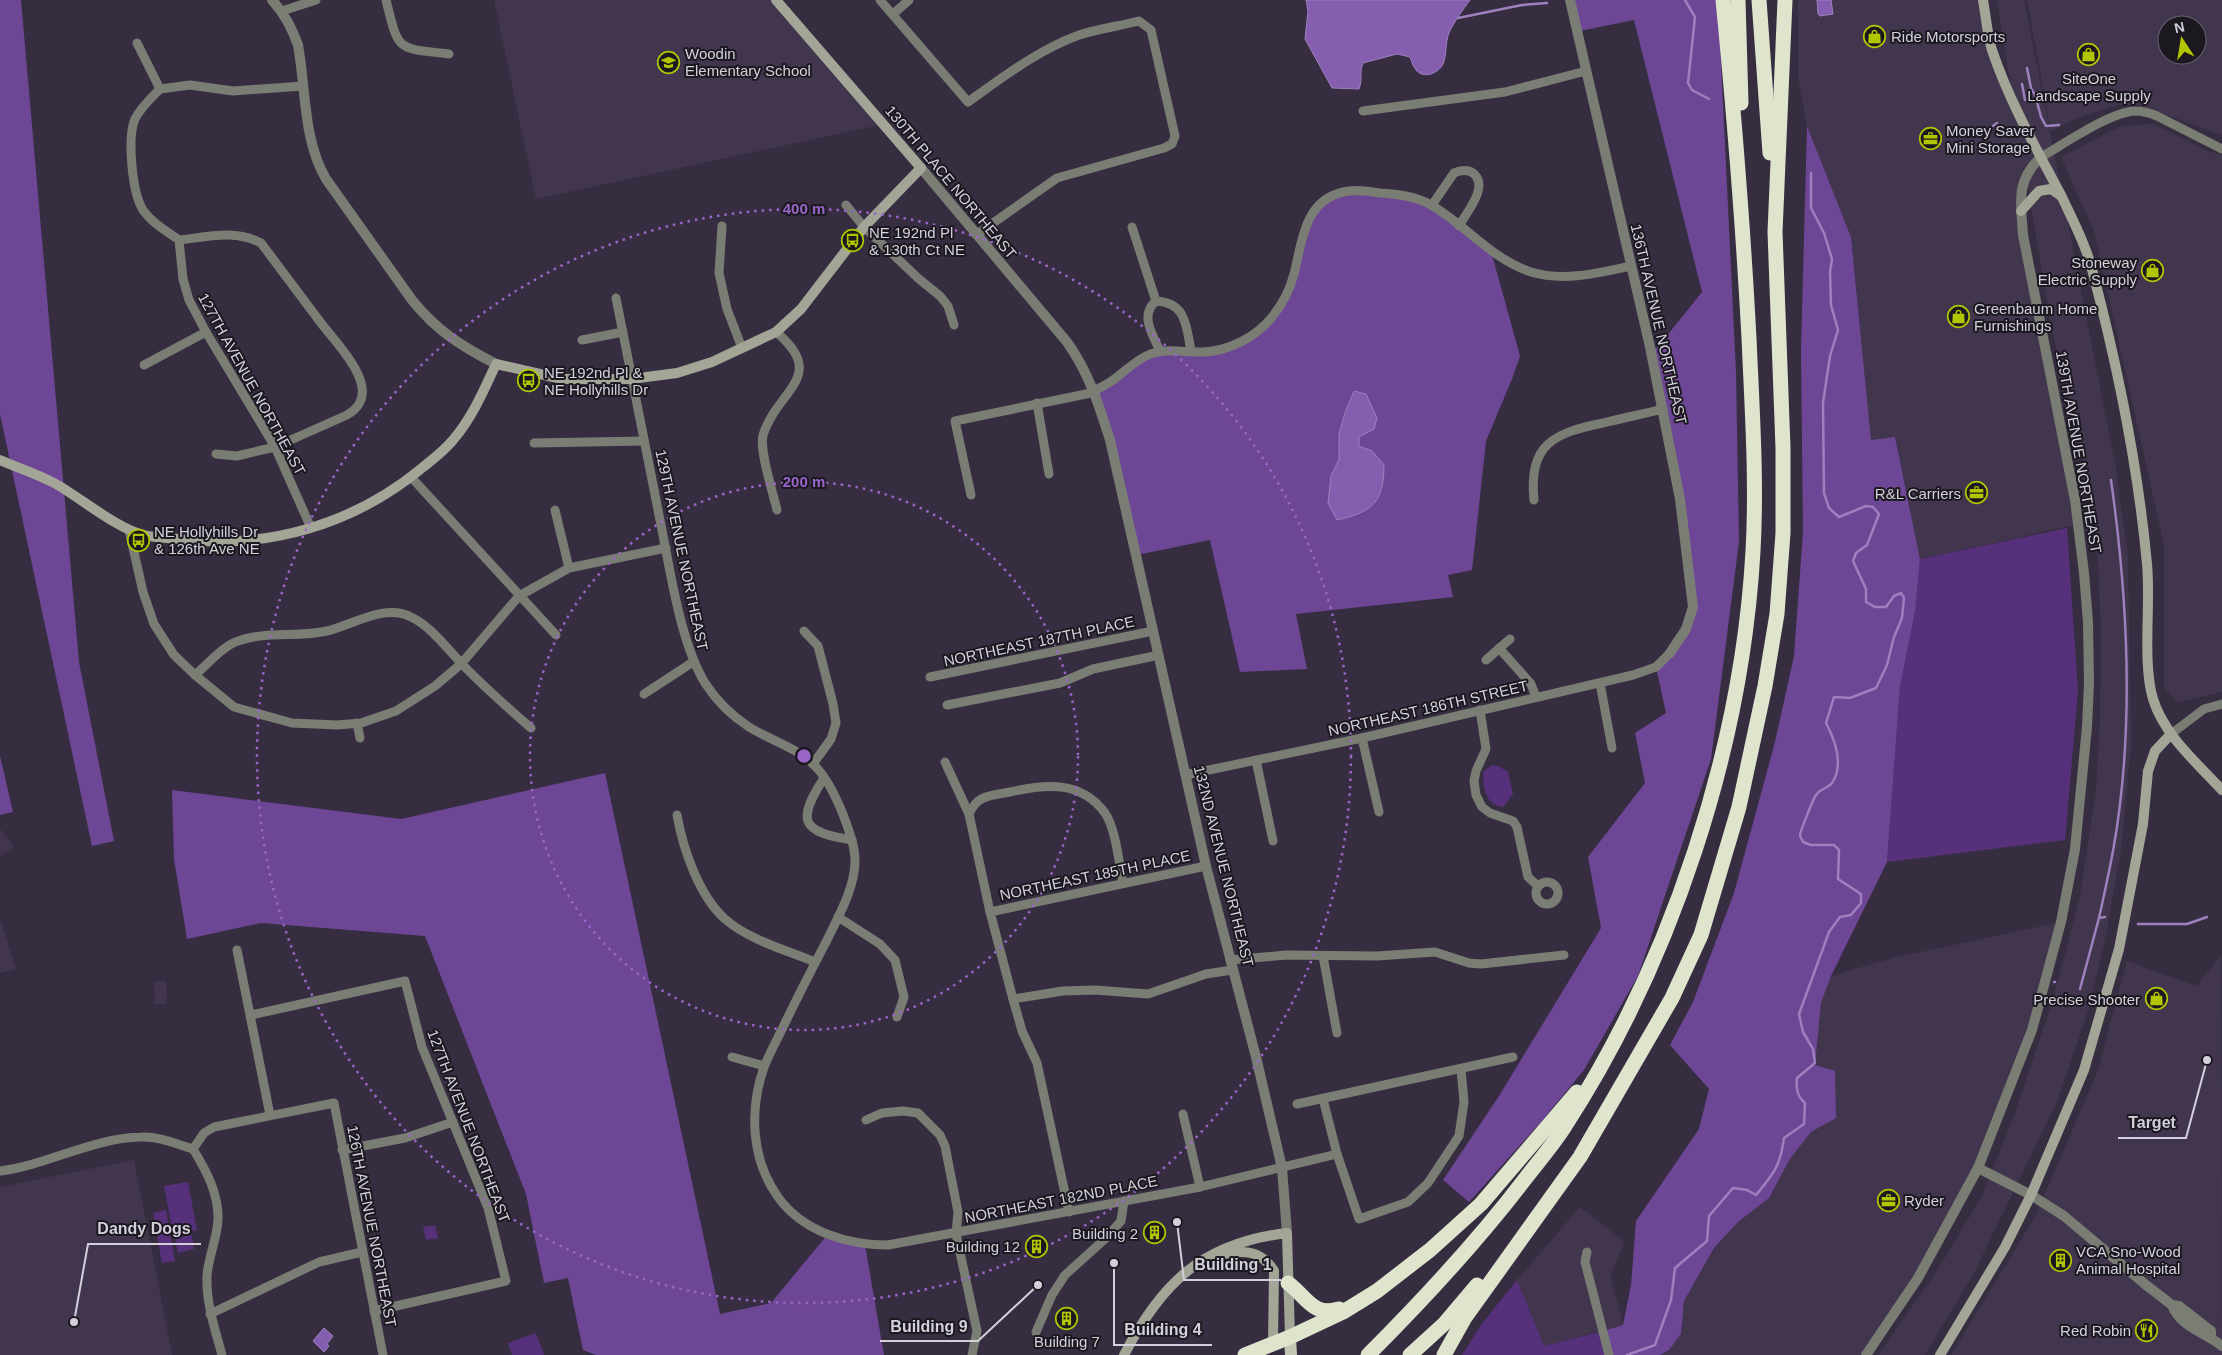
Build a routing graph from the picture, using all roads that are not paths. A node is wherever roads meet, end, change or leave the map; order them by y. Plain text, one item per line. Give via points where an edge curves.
1 (272, 0) edge
2 (316, 0) edge
3 (386, 0) edge
4 (776, 0) edge
5 (880, 0) edge
6 (909, 0) edge
7 (1570, 0) edge
8 (1723, 0) edge
9 (1738, 0) edge
10 (1759, 0) edge
11 (1785, 0) edge
12 (1983, 0) edge
13 (282, 11) junction
14 (893, 14) junction
15 (138, 43) dead end
16 (449, 54) dead end
17 (1586, 71) junction
18 (303, 86) junction
19 (160, 89) junction
20 (1363, 111) dead end
21 (2222, 149) edge
22 (2041, 157) junction
23 (920, 168) junction
24 (2061, 197) junction
25 (1742, 202) junction
26 (846, 205) dead end
27 (1432, 205) junction
28 (2021, 211) junction
29 (722, 226) dead end
30 (1459, 226) junction
31 (864, 227) junction
32 (1132, 228) dead end
33 (1775, 232) junction
34 (976, 234) junction
35 (179, 240) junction
36 (1631, 266) junction
37 (616, 298) dead end
38 (1156, 301) junction
39 (954, 325) dead end
40 (206, 332) junction
41 (622, 332) junction
42 (776, 332) junction
43 (582, 340) dead end
44 (742, 348) junction
45 (1160, 351) junction
46 (1191, 352) junction
47 (496, 364) junction
48 (144, 365) dead end
49 (631, 379) junction
50 (1095, 391) junction
51 (1037, 403) junction
52 (1663, 409) junction
53 (644, 441) junction
54 (534, 443) dead end
55 (275, 447) junction
56 (216, 454) dead end
57 (0, 460) edge
58 (1049, 474) dead end
59 (411, 477) junction
60 (971, 495) dead end
61 (1534, 500) dead end
62 (555, 510) dead end
63 (777, 510) dead end
64 (311, 528) junction
65 (129, 530) junction
66 (666, 548) junction
67 (570, 568) junction
68 (519, 596) junction
69 (804, 631) dead end
70 (1153, 631) junction
71 (556, 635) dead end
72 (1510, 639) dead end
73 (1499, 648) junction
74 (1670, 653) joint
75 (1159, 655) junction
76 (1486, 660) dead end
77 (693, 662) junction
78 (461, 664) junction
79 (196, 675) junction
80 (930, 677) dead end
81 (1600, 682) junction
82 (644, 694) dead end
83 (1536, 697) junction
84 (2222, 704) edge
85 (947, 705) dead end
86 (1480, 710) junction
87 (357, 723) junction
88 (531, 728) dead end
89 (2171, 734) junction
90 (360, 738) dead end
91 (1362, 738) junction
92 (1612, 748) dead end
93 (1256, 760) junction
94 (945, 762) dead end
95 (813, 764) junction
96 (1185, 775) junction
97 (824, 778) junction
98 (2222, 790) edge
99 (1379, 812) dead end
100 (969, 814) junction
101 (677, 815) dead end
102 (852, 840) junction
103 (1272, 841) dead end
104 (1206, 866) junction
105 (1124, 883) junction
106 (1538, 886) dead end
107 (990, 912) junction
108 (838, 917) junction
109 (237, 950) dead end
110 (1564, 955) dead end
111 (1323, 956) junction
112 (815, 962) junction
113 (1231, 965) junction
114 (1013, 1000) junction
115 (251, 1015) junction
116 (897, 1017) dead end
117 (1337, 1033) dead end
118 (732, 1057) dead end
119 (1513, 1058) dead end
120 (1605, 1059) junction
121 (764, 1066) junction
122 (1461, 1069) junction
123 (1323, 1099) junction
124 (1297, 1104) dead end
125 (1183, 1114) dead end
126 (270, 1115) junction
127 (866, 1120) dead end
128 (453, 1122) junction
129 (193, 1149) junction
130 (342, 1150) junction
131 (1337, 1154) junction
132 (1282, 1168) junction
133 (1978, 1168) junction
134 (0, 1171) edge
135 (1200, 1187) junction
136 (2031, 1195) junction
137 (1124, 1201) junction
138 (1069, 1212) junction
139 (1530, 1224) junction
140 (1287, 1233) junction
141 (956, 1234) junction
142 (844, 1240) joint
143 (362, 1252) junction
144 (1587, 1252) dead end
145 (1204, 1259) junction
146 (1288, 1283) junction
147 (1355, 1304) junction
148 (374, 1311) junction
149 (210, 1314) junction
150 (1036, 1332) dead end
151 (1290, 1338) junction
152 (1273, 1343) junction
153 (2222, 1346) edge
154 (222, 1355) edge
155 (383, 1355) edge
156 (972, 1355) edge
157 (1124, 1355) edge
158 (1245, 1355) edge
159 (1290, 1355) edge
160 (1368, 1355) edge
161 (1410, 1355) edge
162 (1444, 1355) edge
163 (1609, 1355) edge
164 (1866, 1355) edge
165 (1940, 1355) edge

1 - 13 street
2 - 13 street
3 - 16 street via 400,44 412,50
4 - 23 main road, 130TH PLACE NORTHEAST
5 - 14 street
6 - 14 street
7 - 17 street, 136TH AVENUE NORTHEAST
8 - 25 highway
9 - 25 highway
10 - 33 highway
11 - 33 highway
12 - 22 main road via 1991,47
13 - 18 street via 298,45
14 - 34 street via 968,102 1018,66 1080,35 1139,21 1150,30 1175,136 1172,144 1057,178
15 - 19 street
17 - 20 street via 1505,92
17 - 36 street, 136TH AVENUE NORTHEAST
18 - 19 street via 232,91 190,85
18 - 47 street via 312,147 326,179 427,318 464,348
19 - 35 street via 144,105 130,131 136,194 149,218
21 - 22 street via 2146,112 2134,111 2120,114
22 - 24 main road
22 - 28 street, 139TH AVENUE NORTHEAST via 2028,170 2023,181
23 - 31 main road
23 - 34 street, 130TH PLACE NORTHEAST
24 - 28 main road via 2051,189 2040,191
24 - 89 main road via 2077,226 2093,272 2128,428 2147,567 2150,681 2153,700
25 - 120 highway via 1754,450 1753,552 1740,668 1698,845 1645,980
26 - 31 street
27 - 30 street
27 - 30 street via 1454,173 1460,170 1471,172 1479,180 1479,188
27 - 46 street via 1400,195 1359,190 1343,192 1322,202 1308,218 1293,275 1273,317 1236,344
28 - 133 street, 139TH AVENUE NORTHEAST via 2079,524 2088,622 2089,683 2083,780 2071,871 2054,950 2032,1030
29 - 44 street via 719,273 727,309
30 - 36 street via 1491,252 1531,272 1571,277
31 - 39 street via 940,296 948,306
31 - 42 main road via 802,309
32 - 38 street
33 - 139 highway via 1783,533 1777,614 1739,807 1701,935 1672,998 1580,1156
34 - 50 street, 130TH PLACE NORTHEAST via 1067,342
35 - 40 street, 127TH AVENUE NORTHEAST via 189,300
35 - 55 street via 237,235 248,236 261,243 357,372 362,387 357,409
36 - 52 street, 136TH AVENUE NORTHEAST
37 - 41 street, 129TH AVENUE NORTHEAST
38 - 45 street via 1150,305 1147,318
38 - 46 street via 1174,304 1181,311
40 - 48 street
40 - 55 street, 127TH AVENUE NORTHEAST
41 - 43 street
41 - 49 street, 129TH AVENUE NORTHEAST
42 - 44 main road
42 - 63 street via 790,344 797,356 800,372 762,436
44 - 49 main road via 677,373
45 - 46 street
45 - 50 street via 1135,362 1116,379
47 - 49 main road via 562,380
47 - 59 main road via 482,394 453,440
49 - 53 street, 129TH AVENUE NORTHEAST
50 - 51 street
50 - 70 street, 132ND AVENUE NORTHEAST via 1110,440
51 - 58 street
51 - 60 street via 955,421
52 - 61 street via 1575,429 1552,440 1537,460 1533,472
52 - 74 street, 136TH AVENUE NORTHEAST via 1680,499 1693,607 1686,630
53 - 54 street
53 - 66 street, 129TH AVENUE NORTHEAST
55 - 56 street via 237,456
55 - 64 street, 127TH AVENUE NORTHEAST
57 - 65 main road via 54,483
59 - 64 main road via 352,514
59 - 68 street
62 - 67 street
64 - 65 main road via 270,538 210,543
65 - 79 street via 154,624 174,655
66 - 67 street
66 - 77 street, 129TH AVENUE NORTHEAST
67 - 68 street
68 - 71 street
68 - 78 street
69 - 95 street via 818,646 836,723 831,739
70 - 75 street, 132ND AVENUE NORTHEAST
70 - 80 street, NORTHEAST 187TH PLACE
72 - 73 street
73 - 76 street
73 - 83 street via 1530,684
74 - 81 street, NORTHEAST 186TH STREET via 1656,667 1633,676
75 - 85 street via 1093,669 1060,683
75 - 96 street, 132ND AVENUE NORTHEAST
77 - 82 street
77 - 95 street, 129TH AVENUE NORTHEAST via 723,706 748,726
78 - 79 street via 412,617 398,612 385,613 326,632 249,638 222,651
78 - 87 street via 435,686 396,710
78 - 88 street
79 - 87 street via 234,707 265,717 292,724
81 - 83 street, NORTHEAST 186TH STREET
81 - 92 street
83 - 86 street, NORTHEAST 186TH STREET
84 - 89 street via 2204,709
86 - 91 street, NORTHEAST 186TH STREET
86 - 106 street via 1486,749 1474,781 1476,795 1482,807 1490,813 1513,821 1528,876
87 - 90 street
89 - 98 main road
89 - 136 main road via 2155,751 2148,771 2143,824 2119,949 2084,1070
91 - 93 street, NORTHEAST 186TH STREET
91 - 99 street
93 - 96 street, NORTHEAST 186TH STREET
93 - 103 street
94 - 100 street
95 - 97 street, 129TH AVENUE NORTHEAST
96 - 104 street, 132ND AVENUE NORTHEAST
97 - 102 street, 129TH AVENUE NORTHEAST via 837,799
97 - 102 street via 807,808 811,827 831,837
100 - 105 street via 974,804 983,798 1036,786 1063,787 1079,792 1094,800 1106,814
100 - 107 street
101 - 112 street via 681,840 711,904 726,920 749,934
102 - 108 street, 129TH AVENUE NORTHEAST via 853,877
104 - 105 street, NORTHEAST 185TH PLACE
104 - 113 street, 132ND AVENUE NORTHEAST
105 - 107 street, NORTHEAST 185TH PLACE
107 - 114 street
108 - 112 street, 129TH AVENUE NORTHEAST
108 - 116 street via 880,944 895,960 904,998
109 - 115 street
110 - 111 street via 1481,964 1435,952
111 - 113 street via 1286,954
111 - 117 street
112 - 121 street, 129TH AVENUE NORTHEAST
113 - 114 street via 1148,994 1063,991
113 - 132 street, 132ND AVENUE NORTHEAST
114 - 138 street via 1037,1064
115 - 126 street
115 - 128 street, 127TH AVENUE NORTHEAST via 405,981 422,1047
118 - 121 street
119 - 122 street
120 - 147 highway via 1481,1204 1430,1250
120 - 160 highway via 1564,1128 1496,1217 1424,1300
121 - 142 street, 129TH AVENUE NORTHEAST via 755,1101 754,1131 759,1160 769,1183 781,1201 808,1224
122 - 123 street
122 - 131 street via 1464,1102 1459,1136 1428,1183 1408,1202 1360,1219
123 - 124 street
123 - 131 street
125 - 135 street
126 - 129 street via 214,1127 204,1133
126 - 130 street, 126TH AVENUE NORTHEAST via 334,1103
127 - 141 street via 882,1113 918,1113 940,1135 958,1212
128 - 130 street via 405,1138
128 - 148 street, 127TH AVENUE NORTHEAST via 488,1208 506,1281
129 - 134 street via 163,1139 141,1137 81,1148
129 - 149 street via 207,1171 218,1220 207,1276
130 - 143 street, 126TH AVENUE NORTHEAST
131 - 132 street, NORTHEAST 182ND PLACE
132 - 135 street, NORTHEAST 182ND PLACE
132 - 140 street, 132ND AVENUE NORTHEAST
133 - 136 street
133 - 164 street, 139TH AVENUE NORTHEAST via 1918,1278
135 - 137 street, NORTHEAST 182ND PLACE
136 - 153 street via 2064,1216 2172,1306 2176,1314
136 - 165 main road via 2005,1247
137 - 138 street, NORTHEAST 182ND PLACE
137 - 150 street via 1120,1221 1065,1275 1052,1295
138 - 141 street, NORTHEAST 182ND PLACE
139 - 161 highway via 1444,1324
139 - 162 highway via 1464,1319
140 - 145 main road via 1237,1244
140 - 146 main road, 132ND AVENUE NORTHEAST
141 - 142 street, NORTHEAST 182ND PLACE via 888,1245 865,1245
141 - 156 street via 977,1331
143 - 148 street, 126TH AVENUE NORTHEAST
143 - 149 street via 319,1262
144 - 163 street via 1585,1262
145 - 152 main road via 1246,1251 1268,1262 1274,1271
145 - 157 main road via 1180,1277 1155,1303
146 - 147 highway via 1321,1311 1329,1312
146 - 151 main road, 132ND AVENUE NORTHEAST
147 - 151 highway
148 - 155 street, 126TH AVENUE NORTHEAST
149 - 154 street
151 - 152 highway
151 - 159 main road, 132ND AVENUE NORTHEAST
152 - 158 highway

